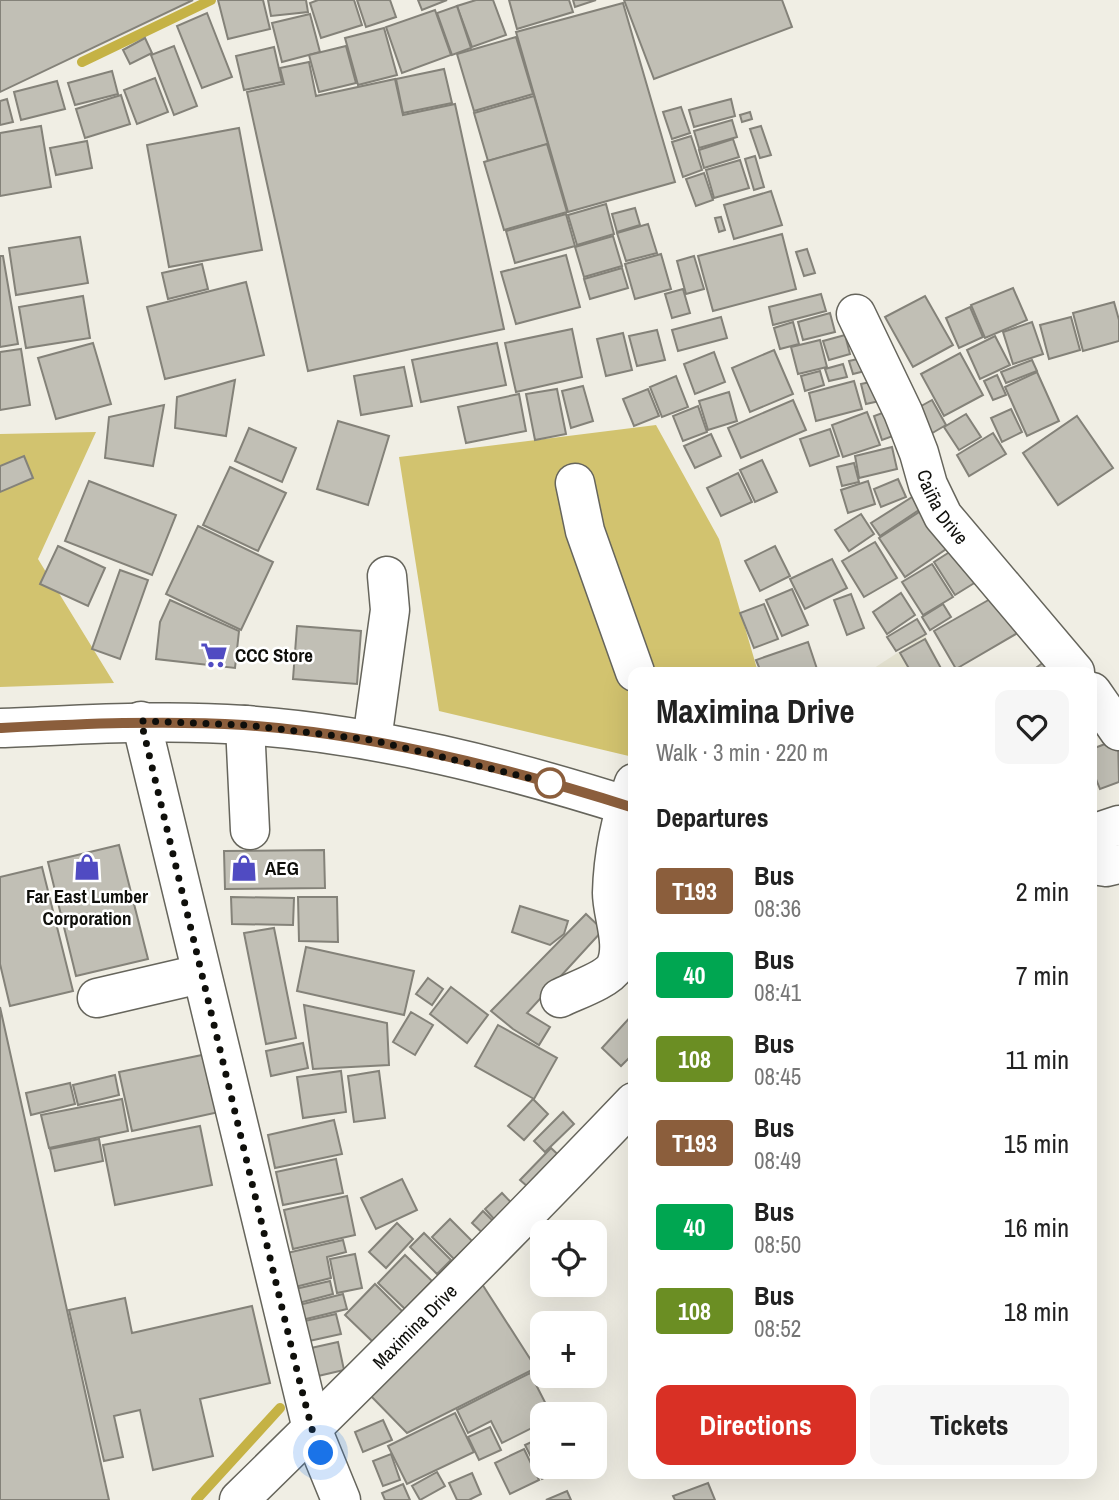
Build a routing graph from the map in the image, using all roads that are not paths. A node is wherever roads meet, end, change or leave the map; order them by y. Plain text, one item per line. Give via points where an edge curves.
1 (856, 314) dead end
2 (575, 483) dead end
3 (387, 576) dead end
4 (633, 667) edge
5 (1070, 667) edge
6 (1097, 699) edge
7 (141, 721) junction
8 (245, 725) junction
9 (0, 728) edge
10 (1119, 731) edge
11 (372, 740) junction
12 (628, 797) edge
13 (628, 810) edge
14 (1119, 824) edge
15 (250, 830) dead end
16 (1097, 832) edge
17 (1119, 864) edge
18 (1097, 866) edge
19 (200, 974) junction
20 (97, 998) dead end
21 (559, 998) dead end
22 (628, 1107) edge
23 (312, 1429) junction
24 (278, 1462) junction
25 (239, 1500) edge
26 (281, 1500) edge
27 (341, 1500) edge

1 - 5 street, Caiña Drive via 903,412 943,516
2 - 4 street via 585,531
3 - 11 street via 390,610
6 - 10 street
7 - 8 street
7 - 9 street
7 - 19 street
8 - 11 street
8 - 15 street
11 - 12 street
13 - 21 street via 613,884 619,950 615,966 608,975
14 - 16 street
17 - 18 street
19 - 20 street
19 - 23 street
22 - 23 street, Maximina Drive
23 - 24 street, Maximina Drive
23 - 27 street
24 - 25 street, Maximina Drive
24 - 26 street

